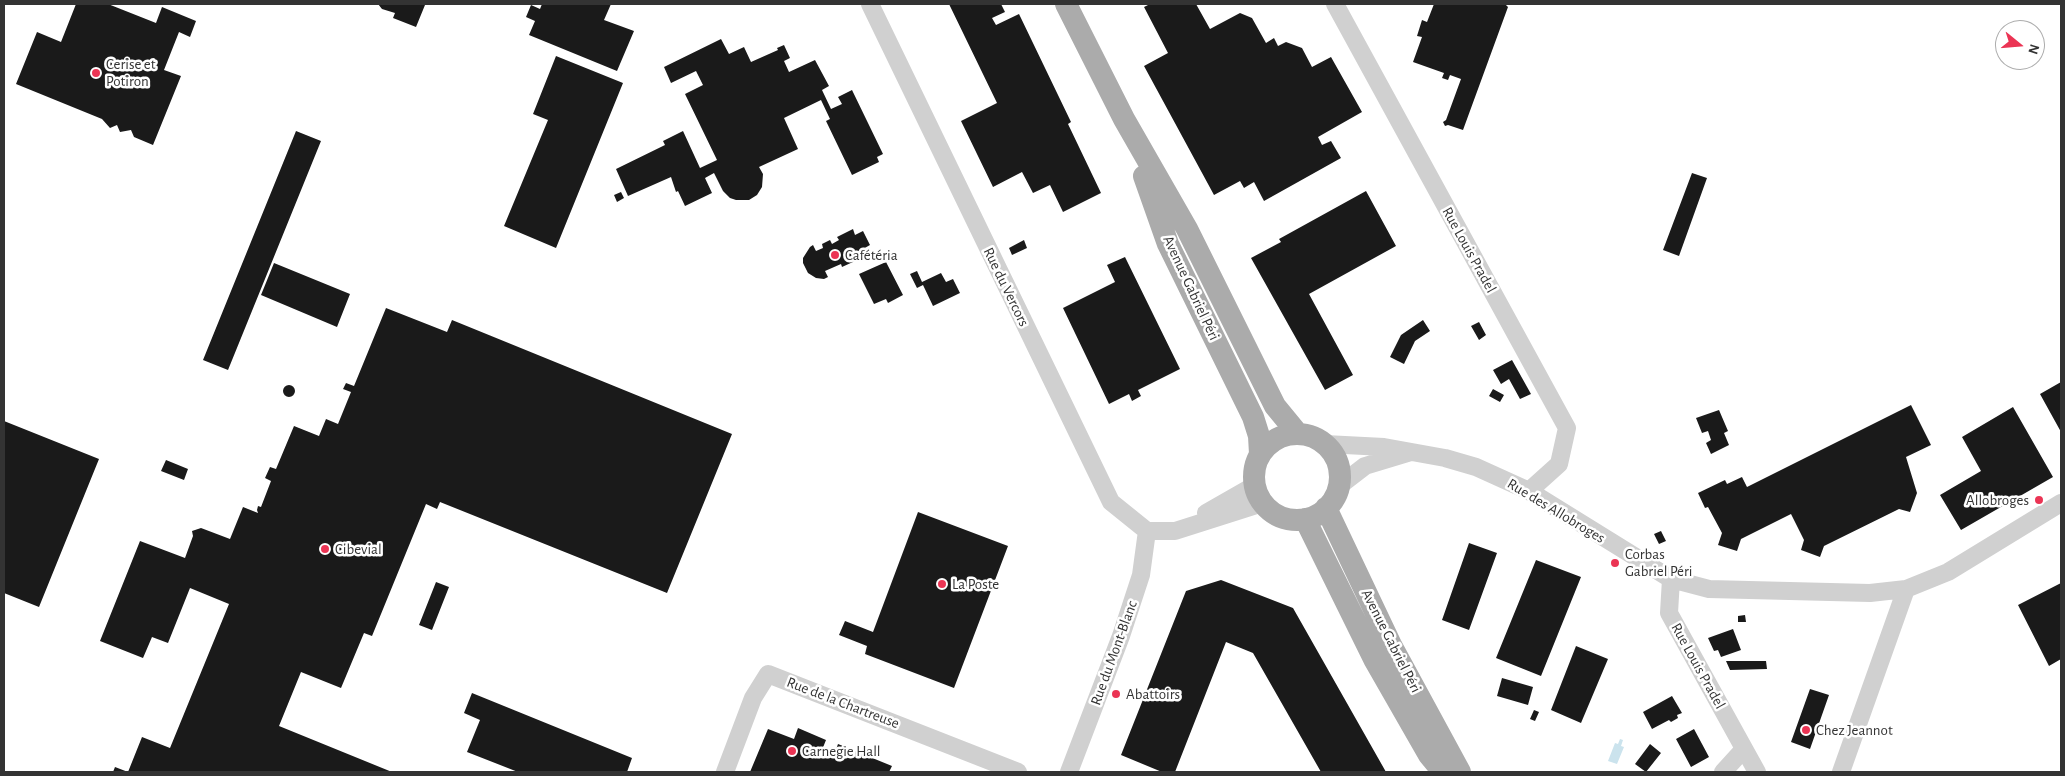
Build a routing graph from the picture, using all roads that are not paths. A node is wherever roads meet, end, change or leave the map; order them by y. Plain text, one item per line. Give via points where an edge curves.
1 (870, 4) edge
2 (1066, 4) edge
3 (1335, 4) edge
4 (1124, 119) junction
5 (1298, 434) junction
6 (1325, 444) junction
7 (1408, 453) junction
8 (1260, 454) junction
9 (1339, 486) junction
10 (1529, 492) junction
11 (1259, 494) junction
12 (2061, 503) edge
13 (1326, 508) junction
14 (1305, 519) junction
15 (1147, 531) junction
16 (1670, 579) junction
17 (1906, 589) junction
18 (1743, 750) junction
19 (726, 772) edge
20 (1018, 772) edge
21 (1070, 772) edge
22 (1443, 772) edge
23 (1460, 772) edge
24 (1723, 772) edge
25 (1757, 772) edge
26 (1841, 772) edge

1 - 15 street, Rue du Vercors via 1111,502
2 - 4 main road, Avenue Gabriel Péri
3 - 10 street, Rue Louis Pradel via 1567,428 1559,464
4 - 5 main road, Avenue Gabriel Péri via 1187,229 1275,406
4 - 8 main road, Avenue Gabriel Péri via 1168,244 1260,436
5 - 6 main road via 1308,435
5 - 8 main road via 1277,439
6 - 7 street, Rue des Allobroges via 1384,447
6 - 9 main road via 1339,468
7 - 9 street, Rue des Allobroges via 1365,466
7 - 10 street, Rue des Allobroges via 1445,458 1476,467
8 - 11 main road via 1254,474
9 - 13 main road
10 - 16 street, Rue des Allobroges
11 - 14 main road via 1282,517
11 - 15 street via 1175,531
12 - 17 street, Rue des Allobroges via 1948,572
13 - 14 main road
13 - 23 main road, Avenue Gabriel Péri via 1391,646
14 - 22 main road, Avenue Gabriel Péri via 1374,659 1429,755
15 - 21 street, Rue du Mont-Blanc via 1141,575
16 - 17 street, Rue des Allobroges via 1709,590 1870,593
16 - 18 street, Rue Louis Pradel via 1669,613
17 - 26 street
18 - 24 street
18 - 25 street, Rue Louis Pradel
19 - 20 street, Rue de la Chartreuse via 753,698 768,674

